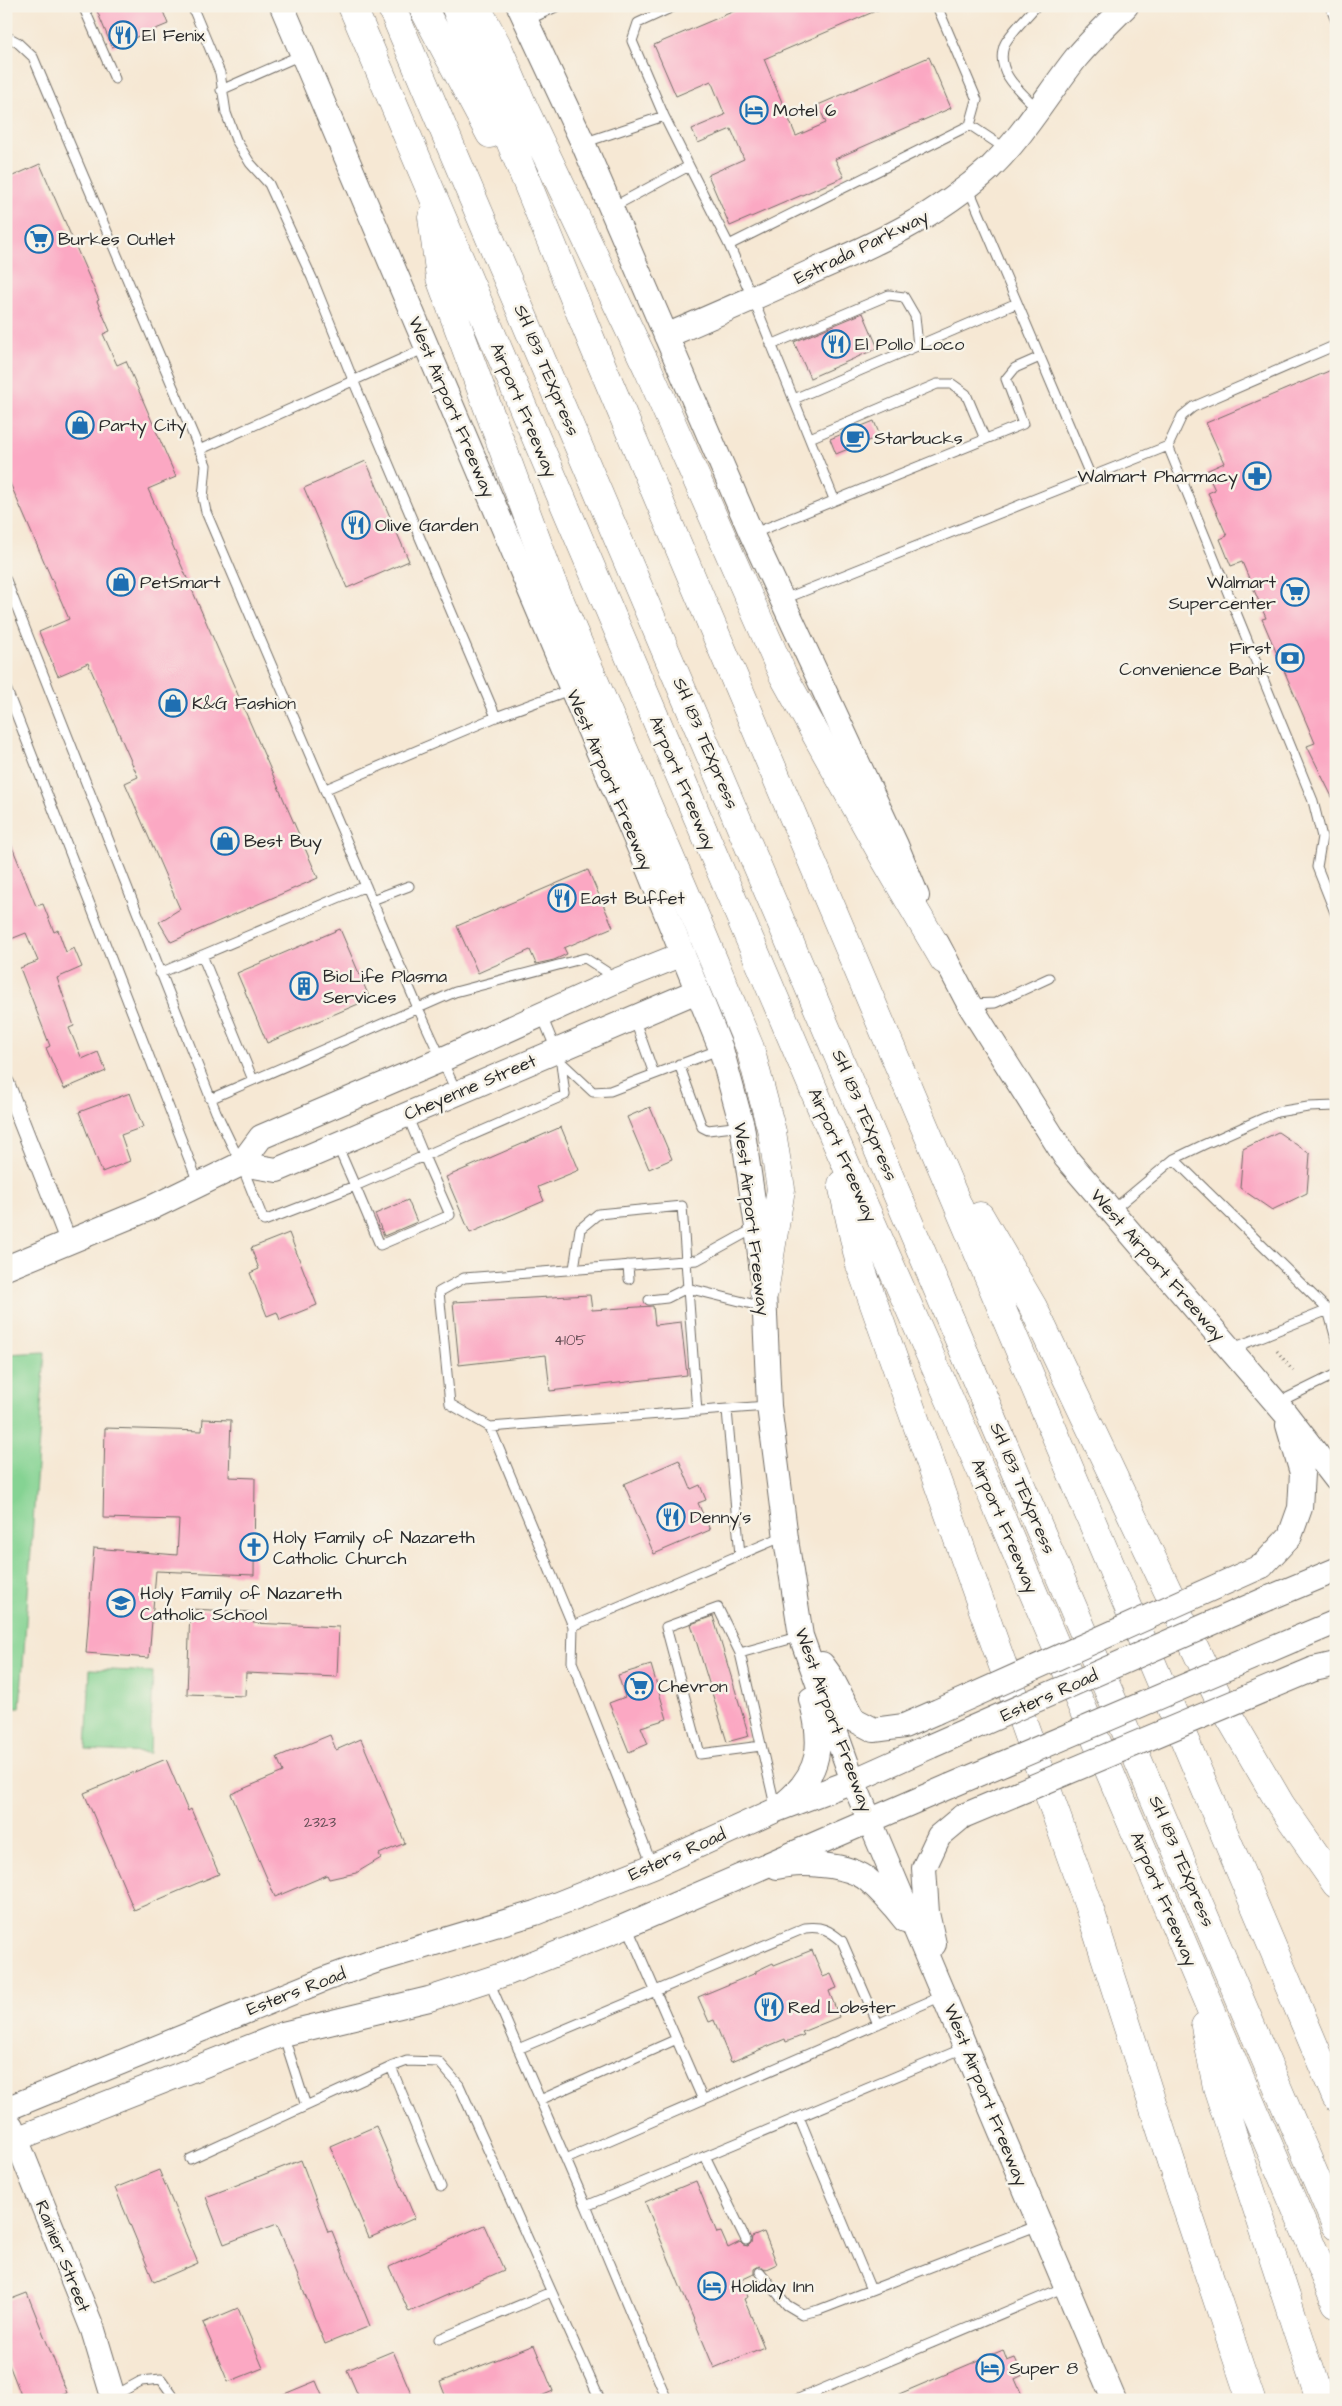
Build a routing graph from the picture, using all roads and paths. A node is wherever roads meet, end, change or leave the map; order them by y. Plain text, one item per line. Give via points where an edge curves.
1 (83, 6) edge
2 (192, 6) edge
3 (282, 6) edge
4 (352, 6) edge
5 (391, 6) edge
6 (412, 6) edge
7 (422, 6) edge
8 (455, 6) edge
9 (476, 6) edge
10 (558, 6) edge
11 (675, 6) edge
12 (937, 6) edge
13 (1036, 6) edge
14 (1126, 6) edge
15 (1330, 6) edge
16 (522, 14) edge
17 (1336, 21) edge
18 (6, 36) edge
19 (302, 55) junction
20 (115, 79) dead end
21 (221, 90) junction
22 (1040, 110) junction
23 (664, 116) junction
24 (970, 125) junction
25 (583, 142) junction
26 (1007, 150) junction
27 (689, 166) junction
28 (428, 186) junction
29 (968, 186) junction
30 (611, 208) junction
31 (729, 246) junction
32 (552, 247) junction
33 (753, 298) junction
34 (1017, 303) junction
35 (666, 336) junction
36 (771, 345) junction
37 (1336, 345) edge
38 (918, 346) junction
39 (427, 348) junction
40 (1040, 357) junction
41 (352, 380) junction
42 (794, 399) junction
43 (810, 438) junction
44 (985, 439) junction
45 (1168, 446) junction
46 (199, 450) junction
47 (1091, 477) junction
48 (834, 499) junction
49 (752, 534) junction
50 (6, 580) edge
51 (782, 600) junction
52 (6, 688) edge
53 (572, 689) junction
54 (496, 717) junction
55 (326, 789) junction
56 (366, 886) junction
57 (409, 886) dead end
58 (372, 900) junction
59 (1336, 915) edge
60 (683, 954) junction
61 (202, 955) junction
62 (944, 960) junction
63 (160, 973) junction
64 (1049, 978) dead end
65 (618, 980) junction
66 (697, 991) junction
67 (969, 1004) junction
68 (418, 1008) junction
69 (541, 1014) junction
70 (634, 1017) junction
71 (721, 1049) junction
72 (559, 1056) junction
73 (441, 1060) junction
74 (679, 1064) junction
75 (654, 1074) junction
76 (253, 1080) junction
77 (6, 1083) edge
78 (457, 1093) junction
79 (210, 1099) junction
80 (1336, 1106) edge
81 (407, 1114) junction
82 (742, 1126) junction
83 (926, 1126) junction
84 (830, 1128) junction
85 (336, 1145) junction
86 (424, 1156) junction
87 (1174, 1159) junction
88 (241, 1164) junction
89 (199, 1185) junction
90 (355, 1186) junction
91 (1112, 1211) junction
92 (757, 1227) junction
93 (69, 1243) junction
94 (685, 1260) junction
95 (628, 1265) junction
96 (6, 1268) edge
97 (574, 1269) junction
98 (629, 1279) dead end
99 (687, 1288) junction
100 (649, 1300) dead end
101 (764, 1300) junction
102 (1332, 1309) edge
103 (1336, 1339) edge
104 (1230, 1349) junction
105 (1277, 1350) dead end
106 (1293, 1371) dead end
107 (1336, 1374) edge
108 (769, 1406) junction
109 (1280, 1408) junction
110 (727, 1410) junction
111 (698, 1412) junction
112 (490, 1427) junction
113 (1328, 1463) edge
114 (1336, 1479) edge
115 (785, 1535) junction
116 (740, 1555) junction
117 (1336, 1570) edge
118 (1336, 1622) edge
119 (573, 1626) junction
120 (801, 1636) junction
121 (740, 1653) junction
122 (1325, 1667) edge
123 (761, 1746) junction
124 (853, 1781) junction
125 (776, 1810) junction
126 (869, 1820) junction
127 (652, 1866) junction
128 (739, 1876) junction
129 (1336, 1884) edge
130 (627, 1925) junction
131 (920, 1940) junction
132 (1193, 1968) junction
133 (488, 1980) junction
134 (656, 1992) junction
135 (1292, 1994) junction
136 (944, 1995) junction
137 (878, 2024) junction
138 (283, 2034) junction
139 (677, 2039) junction
140 (966, 2047) junction
141 (518, 2049) junction
142 (1336, 2064) edge
143 (391, 2067) junction
144 (1336, 2097) edge
145 (540, 2100) junction
146 (703, 2100) junction
147 (306, 2106) junction
148 (6, 2109) edge
149 (6, 2115) edge
150 (799, 2117) junction
151 (11, 2141) edge
152 (705, 2156) junction
153 (190, 2159) dead end
154 (566, 2159) junction
155 (1336, 2177) edge
156 (441, 2187) dead end
157 (586, 2206) junction
158 (1039, 2225) junction
159 (1336, 2225) edge
160 (746, 2240) dead end
161 (760, 2272) dead end
162 (1066, 2286) junction
163 (871, 2290) junction
164 (551, 2292) junction
165 (1336, 2303) edge
166 (439, 2339) dead end
167 (114, 2398) edge
168 (1111, 2399) edge
169 (176, 2400) edge
170 (600, 2400) edge
171 (667, 2400) edge
172 (796, 2400) edge
173 (1251, 2400) edge
174 (1320, 2400) edge

1 - 20 lane
2 - 21 lane via 220,73
3 - 19 main road, West Airport Freeway
4 - 28 highway, Airport Freeway
5 - 159 highway, SH 183 TEXpress
6 - 155 highway, SH 183 TEXpress
7 - 32 highway
8 - 32 highway
9 - 62 highway via 648,369 783,675
10 - 16 lane
11 - 23 lane via 638,22 632,41
12 - 24 lane via 977,100
13 - 22 lane via 1004,45 1002,63 1010,81
14 - 22 main road, Estrada Parkway via 1076,58
15 - 17 lane
16 - 25 main road, West Airport Freeway
18 - 46 lane via 33,57
19 - 21 lane
19 - 39 main road, West Airport Freeway
21 - 41 lane via 236,140 250,163 269,184 312,278
22 - 26 main road, Estrada Parkway
23 - 25 lane
23 - 27 lane
24 - 26 lane
24 - 31 lane
25 - 30 main road, West Airport Freeway
26 - 29 main road, Estrada Parkway
27 - 30 lane
27 - 31 lane
28 - 84 highway, Airport Freeway
28 - 101 highway via 440,278 545,563 750,1048 772,1132 781,1189
29 - 33 main road, Estrada Parkway via 903,230
29 - 34 lane
30 - 35 main road, West Airport Freeway
31 - 33 lane
32 - 83 highway
33 - 35 main road, Estrada Parkway
33 - 36 lane
34 - 38 lane
34 - 40 lane
35 - 49 main road, West Airport Freeway
36 - 38 lane via 889,295 904,296 915,316
36 - 42 lane
37 - 45 lane via 1193,407 1182,416
38 - 42 lane
39 - 41 lane
39 - 53 main road, West Airport Freeway
40 - 44 lane via 1015,368 1006,379 1023,424
40 - 47 lane
41 - 46 lane
41 - 54 lane
42 - 43 lane
43 - 44 lane via 937,384 952,384 966,394
43 - 48 lane
44 - 48 lane
45 - 47 lane
45 - 59 lane via 1313,800 1322,837 1316,866
46 - 55 lane via 206,465 203,498 206,512
47 - 51 lane
48 - 49 lane
49 - 51 main road, West Airport Freeway
50 - 63 lane
51 - 62 main road, West Airport Freeway via 896,845
52 - 89 lane
53 - 54 lane
53 - 60 main road, West Airport Freeway
54 - 55 lane
55 - 56 lane
56 - 58 lane
56 - 61 lane
57 - 58 lane
58 - 68 lane
60 - 65 main road, Cheyenne Street
60 - 66 main road, West Airport Freeway
61 - 63 lane
61 - 76 lane
62 - 67 main road, West Airport Freeway
63 - 79 lane
64 - 67 lane via 995,1003
65 - 68 lane via 585,958 454,992
65 - 69 main road, Cheyenne Street
66 - 70 main road, Cheyenne Street
66 - 71 main road, West Airport Freeway
67 - 91 main road, West Airport Freeway via 1066,1158
68 - 73 lane
68 - 76 lane
69 - 72 lane
69 - 73 main road, Cheyenne Street
70 - 72 main road, Cheyenne Street
70 - 75 lane
71 - 74 lane
71 - 82 main road, West Airport Freeway
72 - 75 lane via 593,1092 610,1091
72 - 78 main road, Cheyenne Street
72 - 86 lane via 565,1095
73 - 78 lane
73 - 88 main road, Cheyenne Street via 261,1136
74 - 75 lane
74 - 82 lane via 702,1127 708,1130
76 - 79 lane
77 - 93 street
78 - 81 main road, Cheyenne Street
79 - 88 lane
80 - 87 lane via 1308,1106 1276,1112
81 - 85 main road, Cheyenne Street
81 - 86 lane
82 - 92 main road, West Airport Freeway
83 - 129 highway via 1034,1307 1220,1700 1281,1805
83 - 135 highway
84 - 132 highway, Airport Freeway
84 - 173 highway via 860,1265 1090,1910
85 - 88 main road, Cheyenne Street via 277,1170
85 - 90 lane
86 - 90 lane
86 - 90 lane via 450,1215 380,1245
87 - 91 lane
87 - 102 lane
88 - 89 main road, Cheyenne Street
88 - 90 lane via 264,1221
89 - 93 main road, Cheyenne Street
91 - 104 main road, West Airport Freeway
92 - 94 lane via 697,1260
92 - 101 main road, West Airport Freeway
93 - 96 main road, Cheyenne Street
94 - 95 lane
94 - 97 lane via 682,1206 598,1214 580,1229
94 - 99 lane
95 - 97 lane
95 - 98 lane
97 - 112 lane via 464,1278 439,1292 450,1404
99 - 100 lane via 667,1298
99 - 101 lane
99 - 111 lane
101 - 108 main road, West Airport Freeway
102 - 103 lane
102 - 104 lane
104 - 109 main road, West Airport Freeway
105 - 106 path
107 - 109 lane
108 - 110 lane
108 - 115 main road, West Airport Freeway
109 - 113 main road, West Airport Freeway
109 - 120 main road, bridge via 1302,1474 1300,1508 1290,1536 1262,1566 904,1726 874,1730 853,1719 830,1675
110 - 111 lane
110 - 116 lane
111 - 112 lane
112 - 119 lane
113 - 114 main road, West Airport Freeway
115 - 116 lane
115 - 120 main road, West Airport Freeway
116 - 119 lane
117 - 124 main road, Esters Road, bridge
118 - 126 main road, Esters Road, bridge
119 - 127 lane via 572,1662
120 - 121 lane
120 - 124 main road, West Airport Freeway
120 - 125 main road via 801,1665 817,1721 819,1748 808,1779
121 - 123 lane
121 - 123 lane via 718,1608 666,1627 700,1754
122 - 136 main road, bridge via 963,1816 939,1836 924,1868 927,1913
123 - 125 lane
124 - 125 main road, Esters Road
124 - 126 main road, West Airport Freeway
125 - 127 main road, Esters Road
126 - 128 main road, Esters Road
126 - 131 main road, West Airport Freeway
127 - 148 main road, Esters Road via 535,1913 328,1978
128 - 130 main road, Esters Road
128 - 131 main road via 792,1863 832,1866 866,1878
130 - 133 main road, Esters Road
130 - 134 lane
131 - 136 main road, West Airport Freeway
132 - 165 highway, Airport Freeway
132 - 174 highway via 1218,2087
133 - 138 main road, Esters Road via 429,1999
133 - 141 lane
134 - 137 lane via 805,1928 820,1927 831,1931 842,1941
134 - 139 lane
134 - 141 lane
135 - 142 highway
135 - 144 highway
136 - 137 lane
136 - 140 main road, West Airport Freeway
137 - 146 lane
138 - 147 lane
138 - 151 main road, Esters Road
139 - 145 lane
139 - 146 lane
140 - 150 lane
140 - 158 main road, West Airport Freeway
141 - 145 lane
143 - 147 lane
143 - 156 lane
143 - 164 lane via 406,2062 439,2062 459,2085
145 - 154 lane
146 - 154 lane
147 - 153 lane
149 - 151 main road, Rainier Street
150 - 152 lane
150 - 163 lane
151 - 167 main road, Rainier Street via 93,2330
152 - 157 lane
152 - 160 lane
154 - 157 lane
157 - 171 lane
158 - 162 main road, West Airport Freeway
158 - 163 lane
161 - 163 lane via 787,2305 802,2314
162 - 168 main road, West Airport Freeway
162 - 172 lane
164 - 166 lane
164 - 170 lane
167 - 169 lane via 141,2380 161,2379

